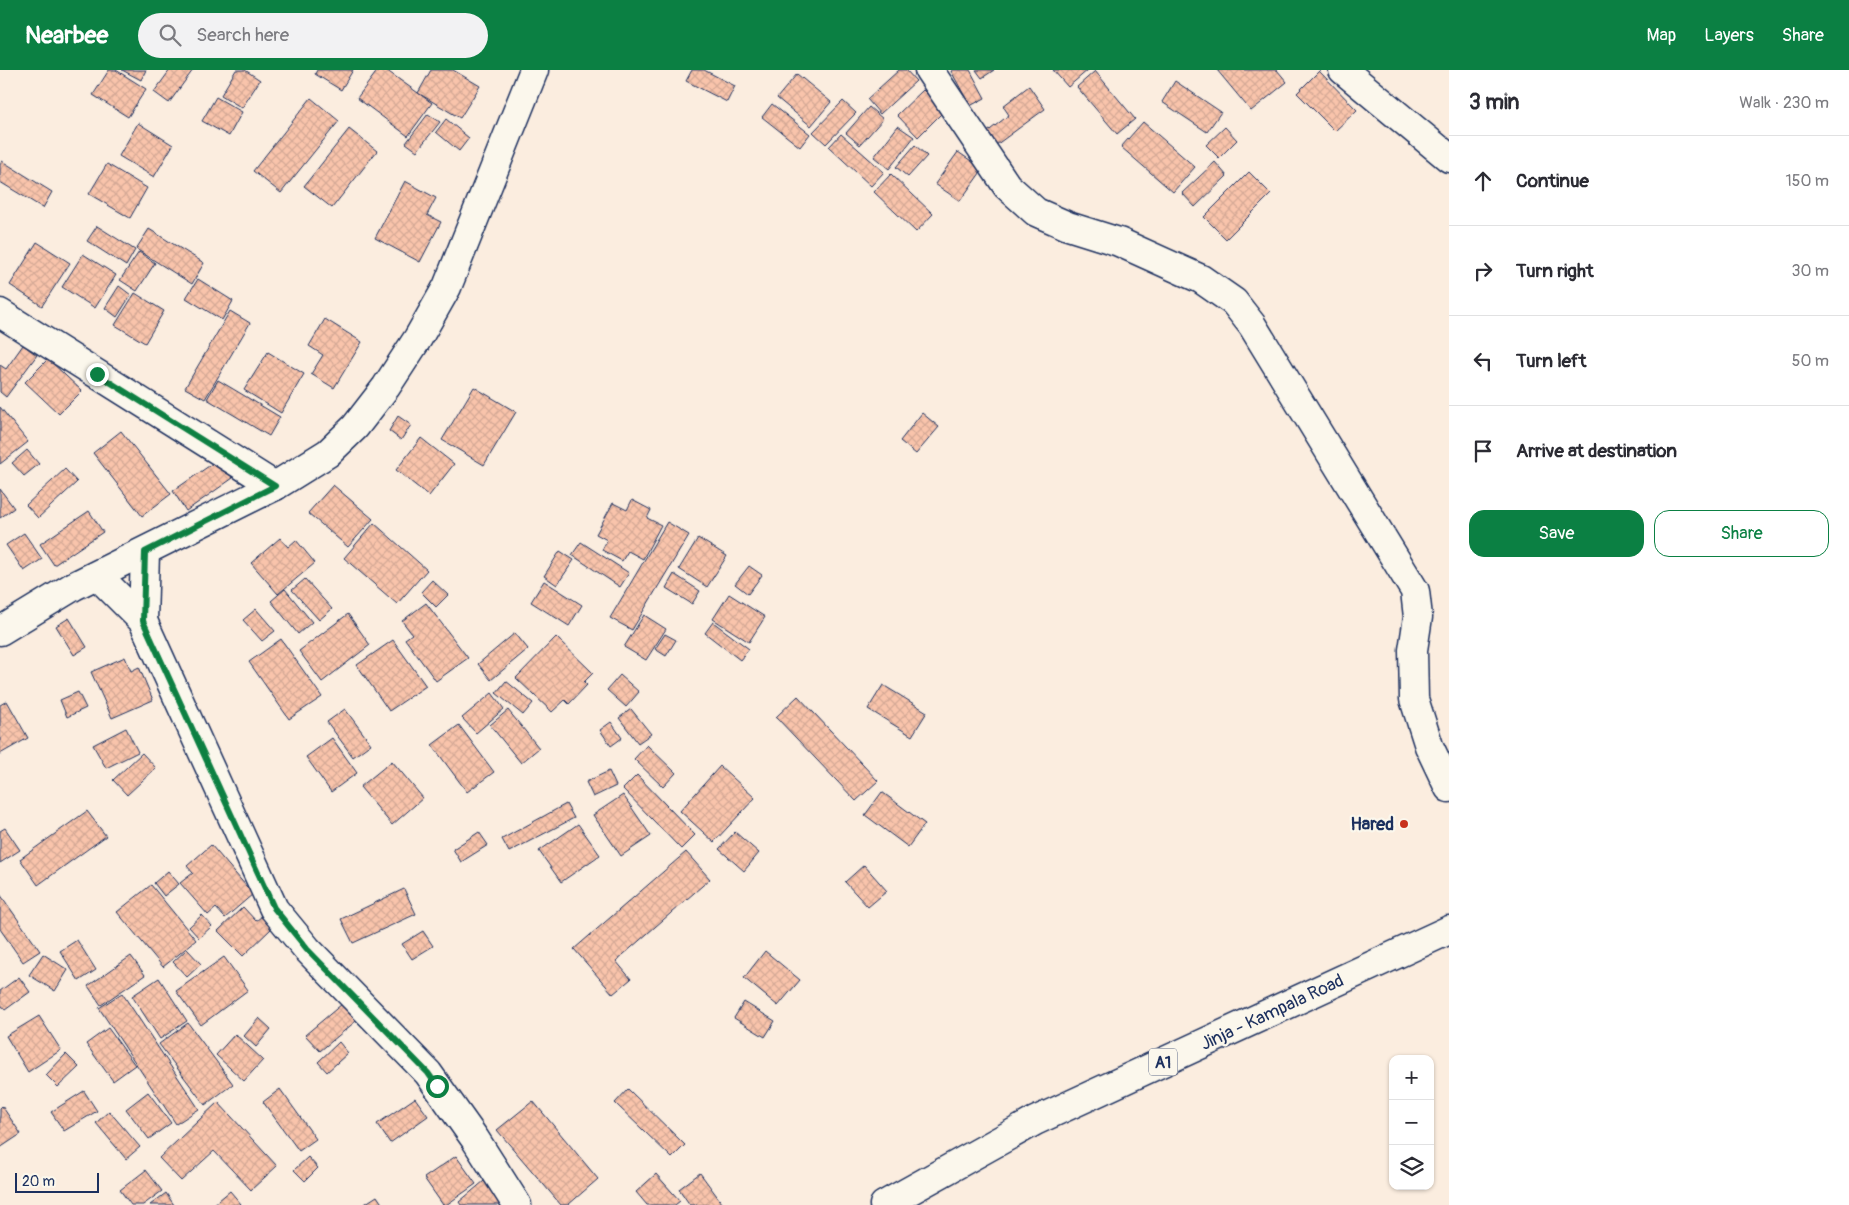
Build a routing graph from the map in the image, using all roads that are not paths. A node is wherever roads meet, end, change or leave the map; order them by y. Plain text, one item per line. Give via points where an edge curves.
1 (534, 70) edge
2 (928, 70) edge
3 (1343, 70) edge
4 (1449, 158) edge
5 (0, 313) edge
6 (275, 486) junction
7 (145, 552) junction
8 (98, 576) junction
9 (143, 621) junction
10 (0, 631) edge
11 (1449, 788) edge
12 (1449, 930) edge
13 (517, 1205) edge
14 (884, 1205) edge

1 - 6 main road via 447,287 418,338 355,427 328,452
2 - 11 main road via 1007,186 1036,212 1119,242 1201,278 1234,302 1252,325 1415,591 1418,617 1412,650 1414,699 1429,746
3 - 4 main road
5 - 6 main road
6 - 7 main road
7 - 8 main road
7 - 9 main road
8 - 9 main road
8 - 10 main road via 74,586
9 - 13 main road via 274,908 307,949 428,1073
12 - 14 main road, Jinja - Kampala Road / A1 via 1035,1121

